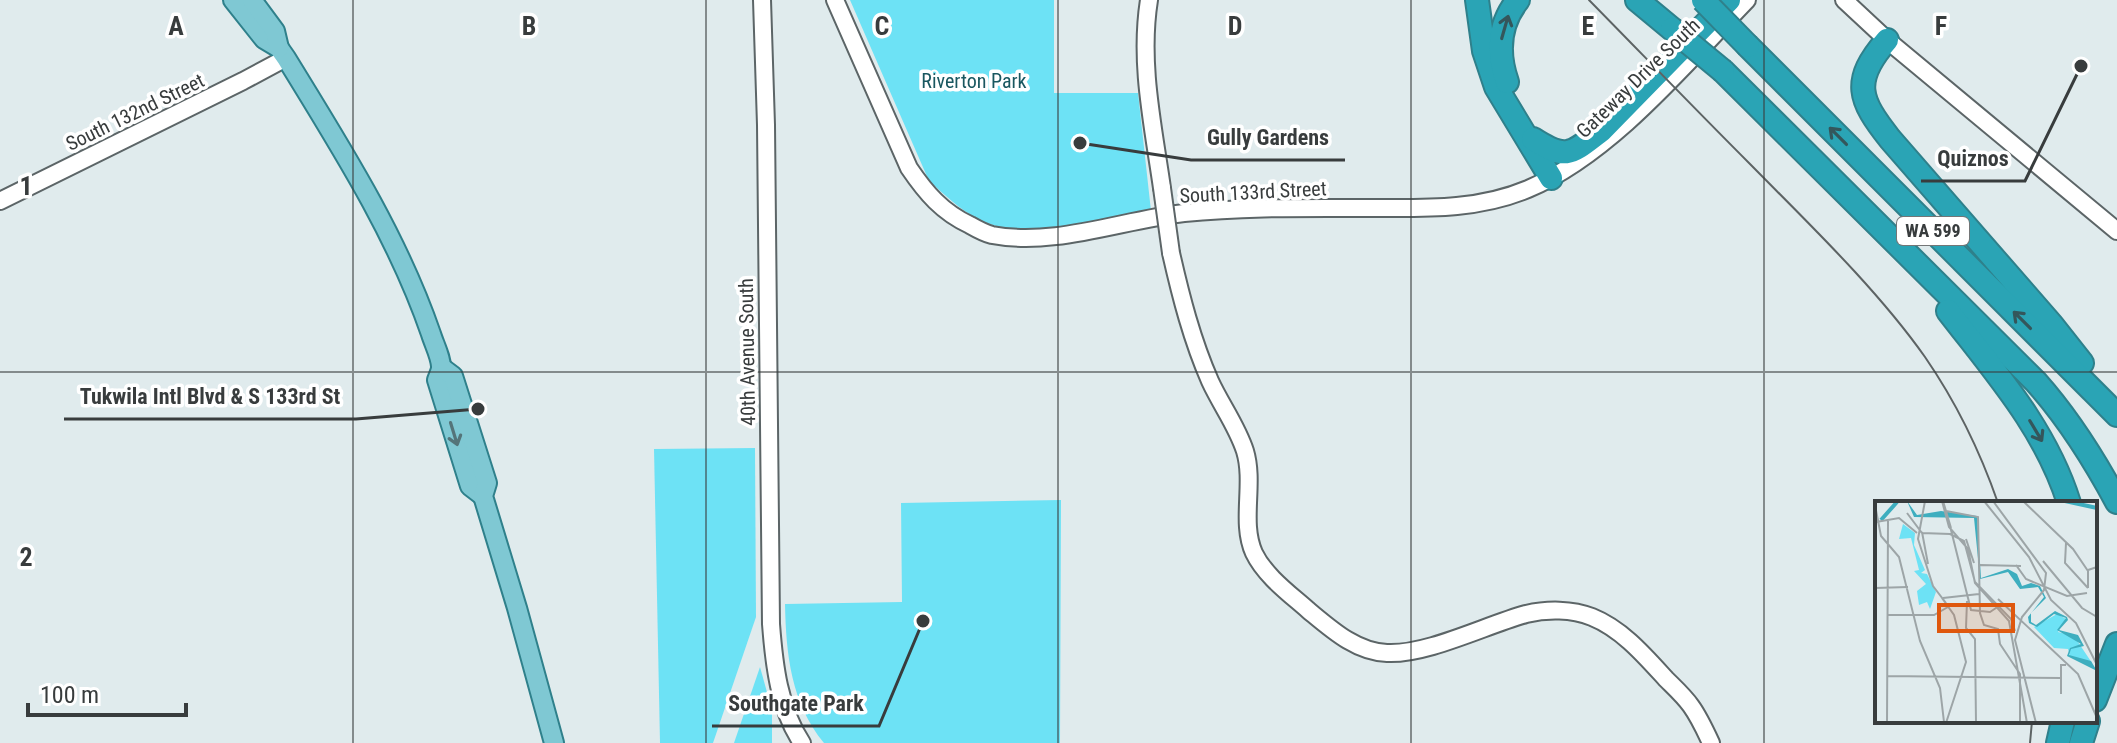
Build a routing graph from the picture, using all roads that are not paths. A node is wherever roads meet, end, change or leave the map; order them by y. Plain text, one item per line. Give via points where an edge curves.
1 (233, 0) edge
2 (252, 0) edge
3 (762, 0) edge
4 (835, 0) edge
5 (1149, 0) edge
6 (1477, 0) edge
7 (1518, 0) edge
8 (1637, 0) edge
9 (1656, 0) edge
10 (1703, 0) edge
11 (1729, 0) edge
12 (1747, 0) edge
13 (1844, 0) edge
14 (1675, 26) junction
15 (1887, 40) junction
16 (282, 53) junction
17 (1533, 139) junction
18 (1551, 178) junction
19 (0, 201) edge
20 (2117, 231) edge
21 (1888, 235) junction
22 (2117, 408) edge
23 (2117, 415) edge
24 (2068, 501) edge
25 (2117, 502) edge
26 (2117, 644) edge
27 (2097, 695) edge
28 (2063, 723) edge
29 (2087, 723) edge
30 (554, 743) edge
31 (802, 743) edge
32 (1711, 743) edge
33 (2058, 743) edge
34 (2081, 743) edge

1 - 16 main road
2 - 16 main road via 275,31
3 - 31 street, 40th Avenue South via 771,624 774,665
4 - 18 street, South 133rd Street via 909,168 938,206 989,234 1039,238 1184,213 1468,206 1509,197
5 - 32 street, bridge via 1145,76 1171,253 1210,381 1246,454 1250,539 1266,570 1349,642 1387,653 1432,646 1529,613 1568,611 1592,617 1636,647 1690,705
6 - 18 highway via 1484,51 1496,87
17 -> 7 highway via 1510,90 1500,52 1505,22
8 - 14 highway
9 - 14 highway
23 -> 10 highway, WA 599, bridge
11 - 17 highway via 1578,149 1565,154
12 - 18 street, Gateway Drive South via 1636,114
13 - 15 street
14 - 21 highway, WA 599, bridge
15 - 20 street
15 - 22 highway via 1865,73 1867,108
16 - 19 street, South 132nd Street via 230,88
16 - 30 main road via 360,181 423,311 441,367 437,380 470,486 483,496
17 - 18 highway
21 -> 24 highway via 2022,408 2059,471
21 - 25 highway, WA 599 via 2052,400
26 - 27 highway
28 - 33 highway
29 - 34 highway

